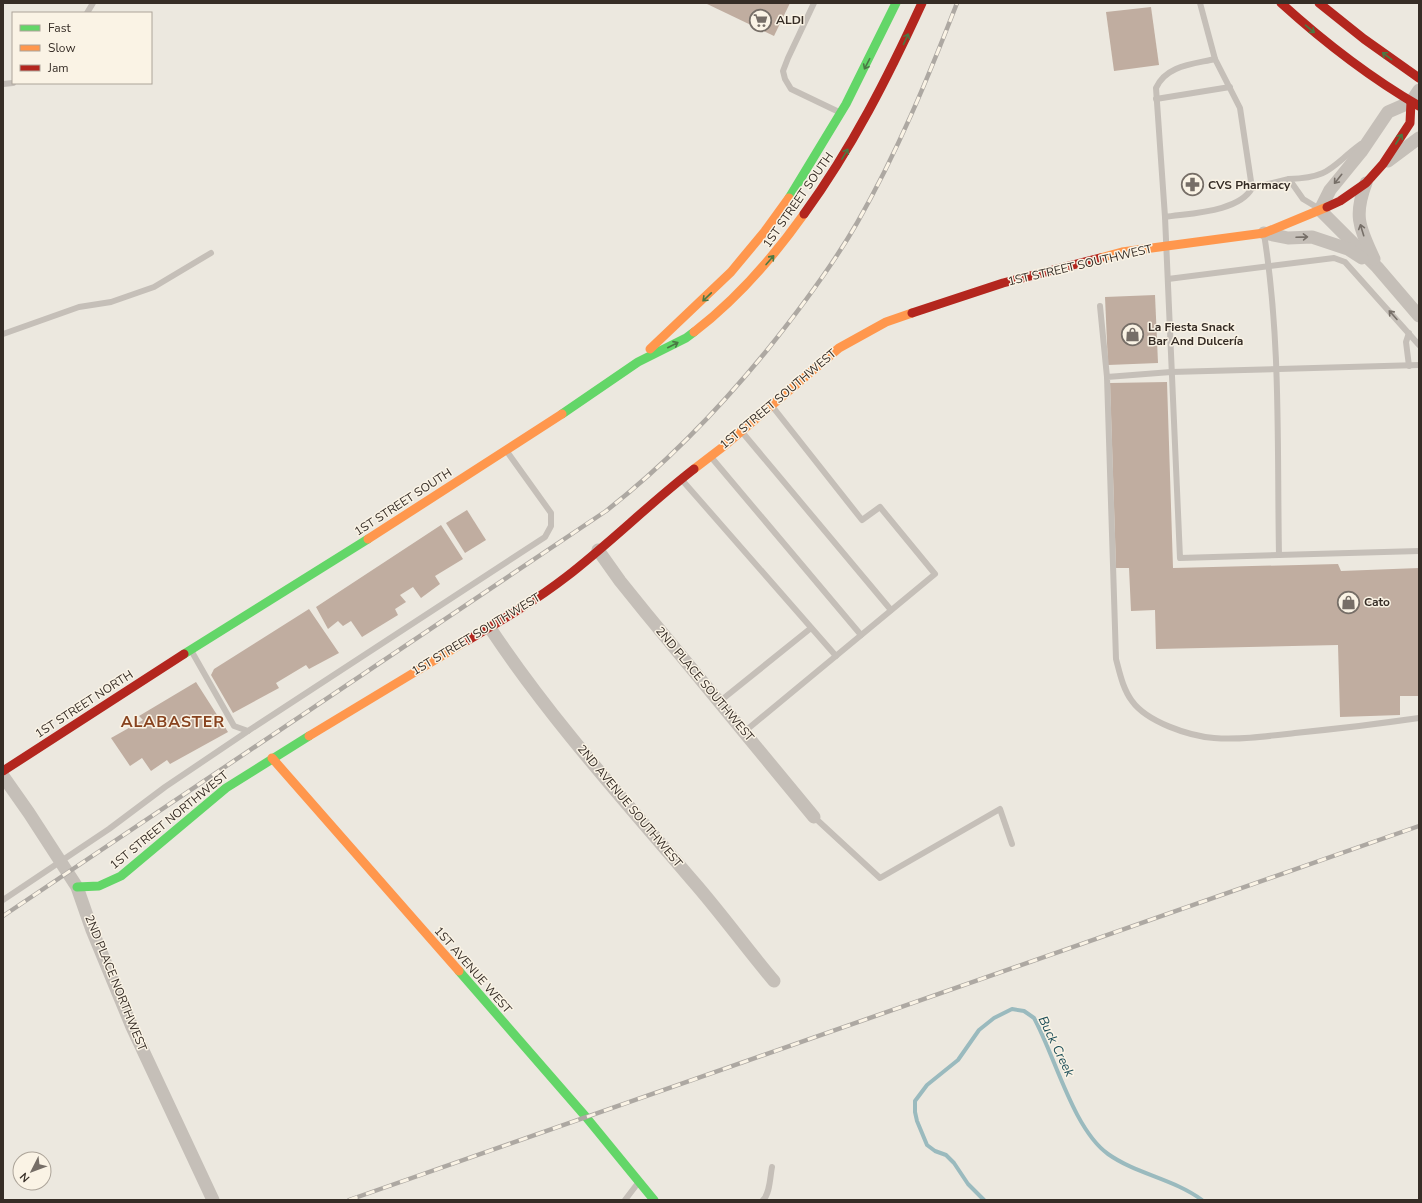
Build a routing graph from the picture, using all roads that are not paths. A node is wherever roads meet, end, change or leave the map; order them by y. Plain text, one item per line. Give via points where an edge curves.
1 (93, 3) edge
2 (814, 3) edge
3 (896, 3) edge
4 (922, 3) edge
5 (1200, 3) edge
6 (1281, 3) edge
7 (1319, 3) edge
8 (88, 12) edge
9 (1215, 59) junction
10 (1419, 78) edge
11 (1230, 87) junction
12 (1419, 90) edge
13 (1156, 98) junction
14 (1415, 104) edge
15 (840, 113) junction
16 (1372, 136) junction
17 (1419, 138) edge
18 (1383, 164) junction
19 (1289, 179) junction
20 (1366, 183) junction
21 (1252, 188) junction
22 (1320, 210) junction
23 (1165, 217) junction
24 (1264, 233) junction
25 (1166, 245) junction
26 (211, 253) dead end
27 (1269, 266) junction
28 (1377, 266) junction
29 (725, 279) junction
30 (1168, 279) junction
31 (737, 295) junction
32 (1100, 306) dead end
33 (1419, 316) edge
34 (1409, 333) junction
35 (3, 334) edge
36 (1419, 345) edge
37 (638, 362) junction
38 (1419, 365) edge
39 (1409, 366) junction
40 (1276, 370) junction
41 (1171, 372) junction
42 (1107, 377) junction
43 (771, 404) junction
44 (741, 431) junction
45 (506, 450) junction
46 (711, 456) junction
47 (681, 479) junction
48 (598, 550) junction
49 (1419, 551) edge
50 (1278, 555) junction
51 (891, 610) junction
52 (490, 628) junction
53 (811, 628) junction
54 (861, 635) junction
55 (191, 650) junction
56 (836, 656) junction
57 (178, 658) joint
58 (719, 702) junction
59 (1419, 718) edge
60 (248, 731) junction
61 (744, 732) junction
62 (272, 758) junction
63 (3, 771) edge
64 (3, 776) edge
65 (814, 817) joint
66 (1012, 844) dead end
67 (60, 862) junction
68 (77, 887) junction
69 (3, 900) edge
70 (774, 981) dead end
71 (772, 1168) dead end
72 (639, 1182) junction
73 (213, 1200) edge
74 (624, 1200) edge
75 (654, 1200) edge
76 (762, 1200) edge

1 - 8 lane
2 - 15 lane via 783,71 791,89
3 -> 15 street, 1ST STREET SOUTH
31 -> 4 street, 1ST STREET SOUTH via 796,228 842,159 891,70
5 - 9 lane
6 -> 14 street via 1311,30 1371,76
10 -> 7 street via 1370,44
9 - 11 lane
9 - 13 lane via 1171,71 1158,83
11 - 13 lane
11 - 21 lane via 1240,108
12 - 14 street
13 - 23 lane
14 - 16 street via 1388,112
18 -> 14 street, 1ST STREET SOUTHWEST via 1410,123
15 - 29 street, 1ST STREET SOUTH via 786,203
16 - 19 lane via 1324,174 1304,179
16 -> 22 street via 1330,190
17 - 18 street
18 - 20 street, 1ST STREET SOUTHWEST
19 - 21 lane
19 - 22 lane via 1304,198
20 - 22 street, 1ST STREET SOUTHWEST via 1340,201
28 -> 20 street via 1361,227 1358,209
21 - 23 lane via 1242,200 1232,205
22 - 24 street, 1ST STREET SOUTHWEST
22 - 28 street
23 - 25 lane
24 - 25 street, 1ST STREET SOUTHWEST
24 - 27 lane
24 -> 28 street via 1288,238 1319,239 1348,249
25 - 30 lane
25 - 43 street, 1ST STREET SOUTHWEST via 1122,252 1004,283 886,322 839,348
26 - 35 lane via 154,286 111,302 79,307
27 - 30 lane
34 -> 27 lane via 1345,262 1334,258
27 - 40 lane
28 - 33 street
29 - 31 street
29 -> 37 street, 1ST STREET SOUTH
30 - 41 lane
37 -> 31 street, 1ST STREET SOUTH via 686,338
32 - 42 lane
34 - 36 lane
34 - 39 lane via 1406,342
37 - 45 street, 1ST STREET SOUTH
38 - 39 lane
39 - 40 lane
40 - 41 lane
40 - 50 lane
41 - 42 lane
41 - 50 lane via 1180,558
42 - 59 lane via 1116,659 1121,682 1133,702 1146,714 1172,729 1213,738 1270,736 1370,726
43 - 44 street, 1ST STREET SOUTHWEST
43 - 51 lane via 862,520 880,507 935,574
44 - 46 street, 1ST STREET SOUTHWEST
44 - 51 lane
45 - 55 street, 1ST STREET SOUTH
45 - 60 lane via 551,513 551,526 545,537
46 - 47 street, 1ST STREET SOUTHWEST
46 - 54 lane
47 - 48 street, 1ST STREET SOUTHWEST
47 - 53 lane
48 - 52 street, 1ST STREET SOUTHWEST via 545,592
48 - 58 street, 2ND PLACE SOUTHWEST via 620,581
49 - 50 lane
51 - 54 lane
52 - 62 street, 1ST STREET SOUTHWEST
52 - 70 street, 2ND AVENUE SOUTHWEST via 562,727
53 - 56 lane
53 - 58 lane
54 - 56 lane
55 - 57 street, 1ST STREET SOUTH
55 - 60 lane via 234,726
56 - 61 lane
57 - 63 street, 1ST STREET NORTH
58 - 61 street, 2ND PLACE SOUTHWEST
60 - 67 lane
61 - 65 street, 2ND PLACE SOUTHWEST
62 - 68 street, 1ST STREET NORTHWEST via 226,788 121,876 99,886
62 - 72 street, 1ST AVENUE WEST via 586,1117
64 - 67 street, 2ND PLACE NORTHWEST
65 - 66 lane via 880,878 1000,809
67 - 68 street, 2ND PLACE NORTHWEST
67 - 69 lane
68 - 73 street, 2ND PLACE NORTHWEST via 132,1027
71 - 76 lane via 765,1198
72 - 74 lane
72 - 75 street, 1ST AVENUE WEST

